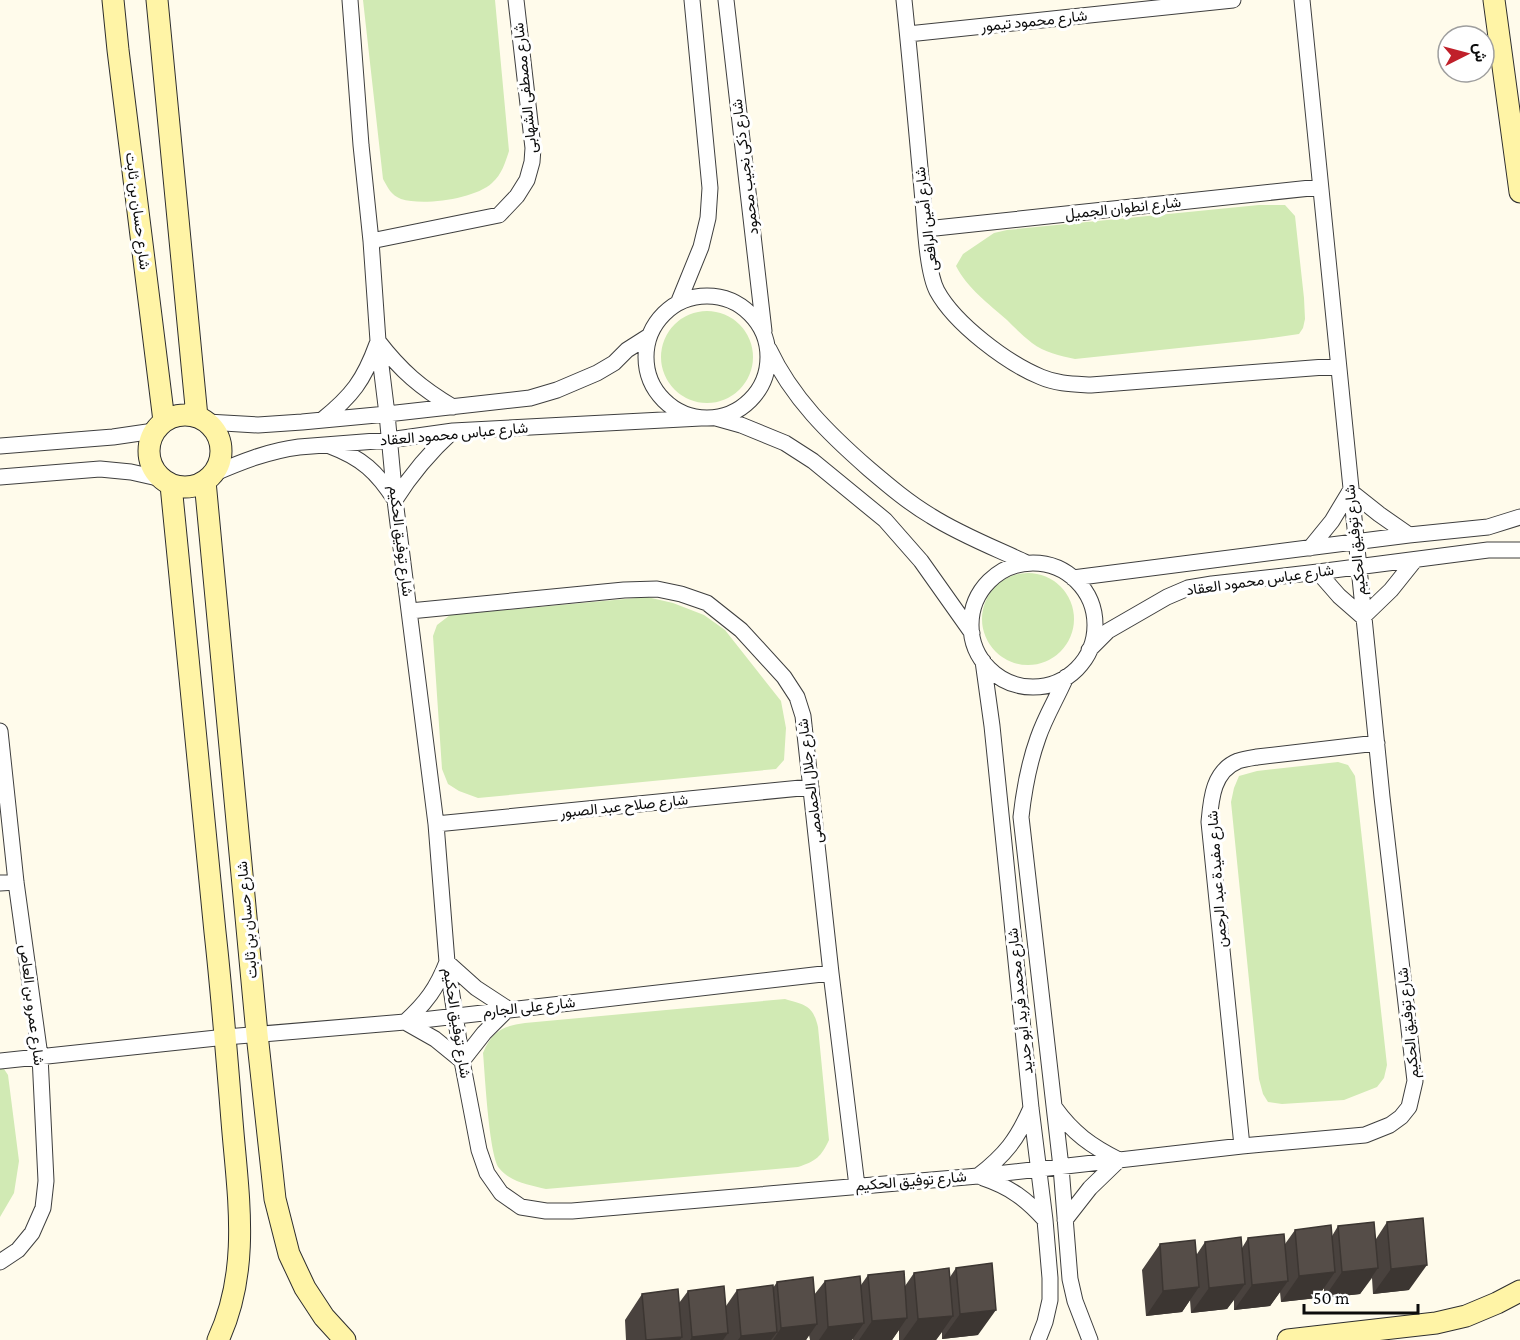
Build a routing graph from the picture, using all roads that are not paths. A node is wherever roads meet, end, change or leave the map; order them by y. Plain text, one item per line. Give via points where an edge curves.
1 (113, 0) edge
2 (157, 0) edge
3 (350, 0) edge
4 (516, 0) edge
5 (692, 0) edge
6 (726, 0) edge
7 (904, 0) edge
8 (1233, 0) edge
9 (1302, 0) edge
10 (1494, 0) edge
11 (908, 34) junction
12 (1320, 187) junction
13 (1520, 192) edge
14 (926, 229) junction
15 (371, 241) junction
16 (680, 301) junction
17 (649, 336) junction
18 (766, 340) junction
19 (378, 341) junction
20 (1338, 366) junction
21 (453, 407) junction
22 (387, 414) junction
23 (708, 418) junction
24 (202, 419) junction
25 (321, 420) junction
26 (159, 426) junction
27 (453, 431) junction
28 (389, 440) junction
29 (325, 444) junction
30 (0, 446) edge
31 (0, 477) edge
32 (209, 478) junction
33 (167, 482) junction
34 (1350, 491) junction
35 (395, 500) junction
36 (1520, 517) edge
37 (1409, 535) junction
38 (1357, 542) junction
39 (1310, 548) junction
40 (1520, 550) edge
41 (1415, 560) junction
42 (1027, 563) junction
43 (1358, 566) junction
44 (1318, 572) junction
45 (1073, 578) junction
46 (410, 611) junction
47 (1363, 617) junction
48 (972, 633) junction
49 (1089, 650) junction
50 (983, 661) junction
51 (1066, 677) junction
52 (0, 731) edge
53 (1377, 743) junction
54 (811, 787) junction
55 (436, 824) junction
56 (16, 882) junction
57 (0, 883) edge
58 (447, 962) junction
59 (831, 973) junction
60 (508, 1010) junction
61 (456, 1015) junction
62 (405, 1022) junction
63 (257, 1034) junction
64 (226, 1037) junction
65 (40, 1056) junction
66 (0, 1061) edge
67 (462, 1061) junction
68 (1053, 1105) junction
69 (1031, 1108) junction
70 (1242, 1146) junction
71 (1119, 1160) junction
72 (1061, 1167) junction
73 (1038, 1170) junction
74 (978, 1176) junction
75 (857, 1186) junction
76 (1045, 1220) junction
77 (1065, 1220) junction
78 (0, 1262) edge
79 (1520, 1291) edge
80 (218, 1340) edge
81 (345, 1340) edge
82 (1038, 1340) edge
83 (1090, 1340) edge
84 (1288, 1340) edge

1 - 26 street, شارع حسان بن ثابت
2 - 24 street
3 - 15 street, شارع توفيق الحكيم
4 - 15 street, شارع مصطفى الشهابى via 533,148 532,162 517,196 499,215
5 - 16 street via 710,188 701,247
6 - 18 street, شارع ذكى نجيب محمود
7 - 11 street, شارع أمين الرافعى
8 - 11 street, شارع محمود تيمور
9 - 12 street, شارع توفيق الحكيم
10 - 13 street
11 - 14 street, شارع أمين الرافعى
12 - 14 street, شارع انطوان الجميل
12 - 20 street, شارع توفيق الحكيم
14 - 20 street, شارع أمين الرافعى via 932,276 948,307 1006,358 1043,378 1091,385
15 - 19 street, شارع توفيق الحكيم
16 - 17 street via 656,322
16 - 18 street via 708,295 736,302 758,322
17 - 21 street, شارع عباس محمود العقاد via 597,373 557,390 530,398
17 - 23 street via 646,368 660,397 686,415
18 - 23 street via 768,363 757,393 732,413
18 - 42 street via 777,367 815,418 906,500 961,533
19 - 21 street via 412,379
19 - 22 street, شارع توفيق الحكيم
19 - 25 street via 357,386
20 - 34 street, شارع توفيق الحكيم
21 - 22 street, شارع عباس محمود العقاد
22 - 25 street, شارع عباس محمود العقاد
22 - 28 street, شارع توفيق الحكيم
23 - 27 street, شارع عباس محمود العقاد
23 - 48 street, شارع عباس محمود العقاد via 741,425 785,443 813,461 885,520 921,561
24 - 25 street, شارع عباس محمود العقاد via 258,425
24 - 26 street via 186,414 174,416
24 - 32 street via 214,429 221,447 218,466
26 - 30 street via 98,439
26 - 33 street via 150,440 149,459
27 - 28 street, شارع عباس محمود العقاد
27 - 35 street via 421,463
28 - 29 street, شارع عباس محمود العقاد
28 - 35 street, شارع توفيق الحكيم
29 - 32 street, شارع عباس محمود العقاد via 264,454
29 - 35 street via 366,465
31 - 33 street via 100,470 131,472
32 - 33 street via 195,486
32 - 63 street, شارع حسان بن ثابت
33 - 64 street
34 - 37 street
34 - 38 street, شارع توفيق الحكيم
34 - 39 street
35 - 46 street, شارع توفيق الحكيم
36 - 37 street, شارع عباس محمود العقاد via 1488,526
37 - 38 street, شارع عباس محمود العقاد
38 - 39 street, شارع عباس محمود العقاد
38 - 43 street, شارع توفيق الحكيم
39 - 45 street, شارع عباس محمود العقاد
40 - 41 street, شارع عباس محمود العقاد via 1488,550
41 - 43 street, شارع عباس محمود العقاد
41 - 47 street
42 - 45 street via 1060,569
42 - 48 street via 1008,568 991,579 972,613
43 - 44 street, شارع عباس محمود العقاد
43 - 47 street, شارع توفيق الحكيم
44 - 47 street
44 - 49 street, شارع عباس محمود العقاد via 1188,588 1108,631
45 - 49 street via 1091,604 1094,635
46 - 54 street, شارع جلال الحمامصى via 657,589 707,603 741,630 784,678 796,698 803,716
46 - 55 street, شارع توفيق الحكيم
47 - 53 street, شارع توفيق الحكيم
48 - 50 street
49 - 51 street
50 - 51 street via 1006,681 1021,686 1052,684
50 - 69 street, شارع محمد فريد أبو حديد
51 - 68 street, شارع محمد فريد أبو حديد via 1038,737 1020,817
52 - 56 street, شارع عمرو بن العاص
53 - 70 street, شارع مفيدة عبد الرحمن via 1238,761 1222,772 1215,784 1209,822
53 - 70 street, شارع توفيق الحكيم via 1416,1081 1409,1107 1390,1125 1365,1135
54 - 55 street, شارع صلاح عبد الصبور
54 - 59 street, شارع جلال الحمامصى
55 - 58 street, شارع توفيق الحكيم
56 - 57 street
56 - 65 street, شارع عمرو بن العاص
58 - 60 street
58 - 61 street, شارع توفيق الحكيم
58 - 62 street via 431,995
59 - 60 street, شارع على الجارم
59 - 75 street, شارع جلال الحمامصى
60 - 61 street, شارع على الجارم
60 - 67 street
61 - 62 street, شارع على الجارم
61 - 67 street, شارع توفيق الحكيم
62 - 63 street, شارع على الجارم
62 - 67 street
63 - 64 street, شارع على الجارم
63 - 81 street, شارع حسان بن ثابت via 275,1199 289,1254 305,1288
64 - 65 street, شارع على الجارم
64 - 80 street via 241,1237 231,1305
65 - 66 street, شارع على الجارم
65 - 78 street, شارع عمرو بن العاص via 46,1181 43,1209 32,1233 18,1250
67 - 75 street, شارع توفيق الحكيم via 487,1173 501,1193 521,1207 546,1212 572,1211
68 - 71 street via 1081,1138
68 - 72 street, شارع محمد فريد أبو حديد
69 - 73 street, شارع محمد فريد أبو حديد
69 - 74 street via 1010,1147
70 - 71 street, شارع توفيق الحكيم
71 - 72 street, شارع توفيق الحكيم
71 - 77 street
72 - 73 street, شارع توفيق الحكيم
72 - 77 street, شارع محمد فريد أبو حديد
73 - 74 street, شارع توفيق الحكيم
73 - 76 street, شارع محمد فريد أبو حديد
74 - 75 street, شارع توفيق الحكيم
74 - 76 street via 1015,1192
76 - 82 street, شارع محمد فريد أبو حديد via 1050,1300
77 - 83 street, شارع محمد فريد أبو حديد via 1070,1280
79 - 84 street via 1466,1316 1436,1323

